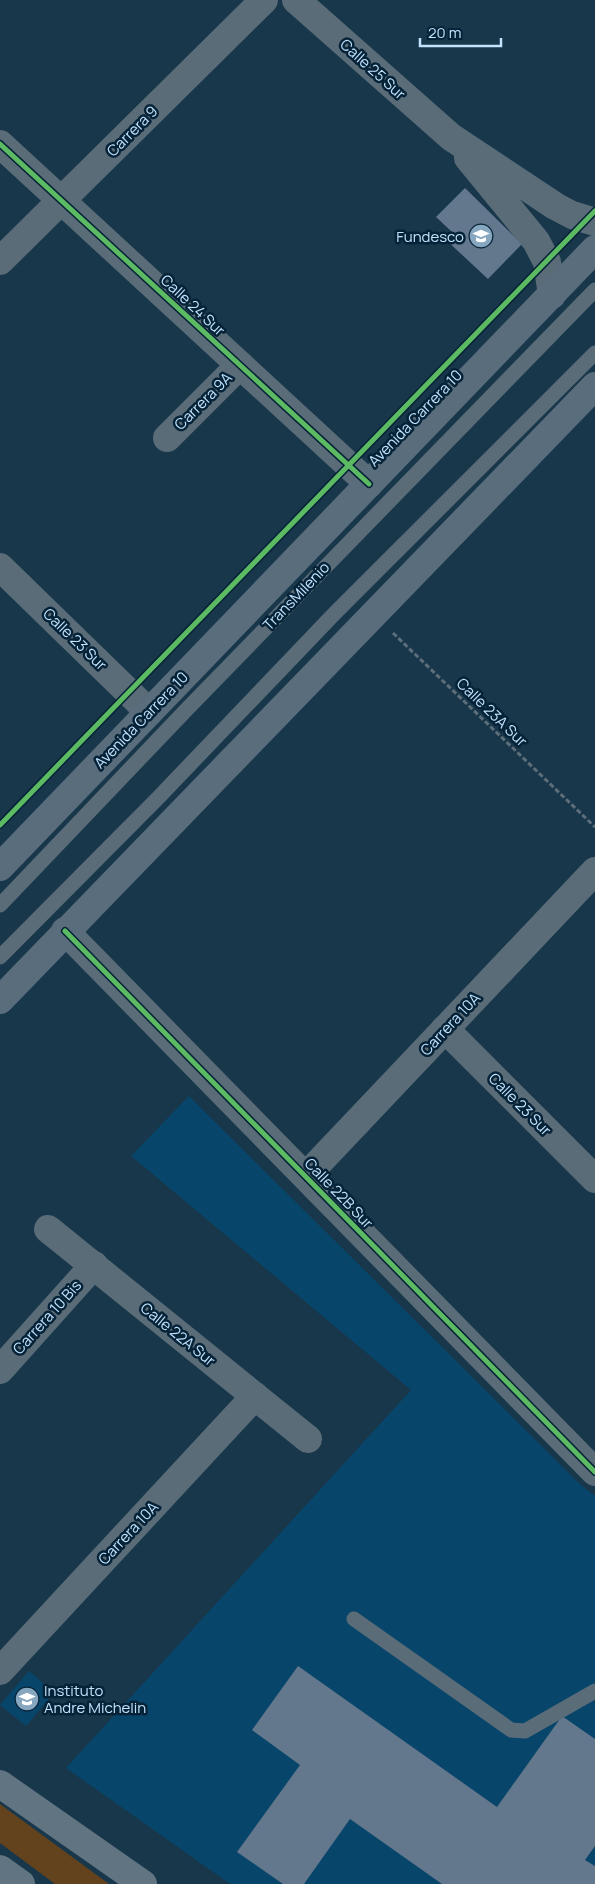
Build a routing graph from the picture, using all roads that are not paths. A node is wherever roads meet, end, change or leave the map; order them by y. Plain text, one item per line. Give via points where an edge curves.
1 (264, 0) edge
2 (296, 0) edge
3 (451, 137) junction
4 (0, 144) edge
5 (61, 200) junction
6 (595, 222) edge
7 (595, 249) edge
8 (0, 261) edge
9 (595, 290) edge
10 (552, 295) junction
11 (595, 353) edge
12 (240, 364) junction
13 (595, 386) edge
14 (167, 438) dead end
15 (369, 484) junction
16 (3, 575) edge
17 (149, 712) junction
18 (0, 867) edge
19 (595, 871) edge
20 (0, 905) edge
21 (66, 931) junction
22 (0, 957) edge
23 (0, 1000) edge
24 (445, 1030) junction
25 (593, 1174) edge
26 (306, 1176) junction
27 (48, 1228) dead end
28 (94, 1266) junction
29 (0, 1370) edge
30 (255, 1396) junction
31 (308, 1439) dead end
32 (595, 1472) edge
33 (354, 1619) dead end
34 (0, 1671) edge
35 (595, 1691) edge
36 (0, 1784) edge
37 (0, 1869) edge
38 (21, 1884) edge
39 (143, 1884) edge

1 - 5 street, Carrera 9
2 - 3 street, Calle 25 Sur
3 - 6 street, Calle 25 Sur via 555,206
3 - 10 street, Calle 25 Sur via 536,241 547,262
4 - 5 street, Calle 24 Sur
5 - 8 street, Carrera 9
5 - 12 street, Calle 24 Sur
7 - 10 main road, Avenida Carrera 10
9 - 20 lane, TransMilenio
10 - 15 main road, Avenida Carrera 10
11 - 22 lane via 334,614
12 - 14 street, Carrera 9A
12 - 15 street, Calle 24 Sur
13 - 21 main road
15 - 17 main road, Avenida Carrera 10
16 - 17 street, Calle 23 Sur
17 - 18 main road, Avenida Carrera 10
19 - 24 street, Carrera 10A
21 - 23 main road
21 - 26 street, Calle 22B Sur
24 - 25 street, Calle 23 Sur
24 - 26 street, Carrera 10A
26 - 32 street, Calle 22B Sur
27 - 28 street, Calle 22A Sur
28 - 29 street, Carrera 10 Bis
28 - 30 street, Calle 22A Sur
30 - 31 street, Calle 22A Sur
30 - 34 street, Carrera 10A
33 - 35 lane via 511,1730 525,1731
36 - 39 main road
37 - 38 main road

